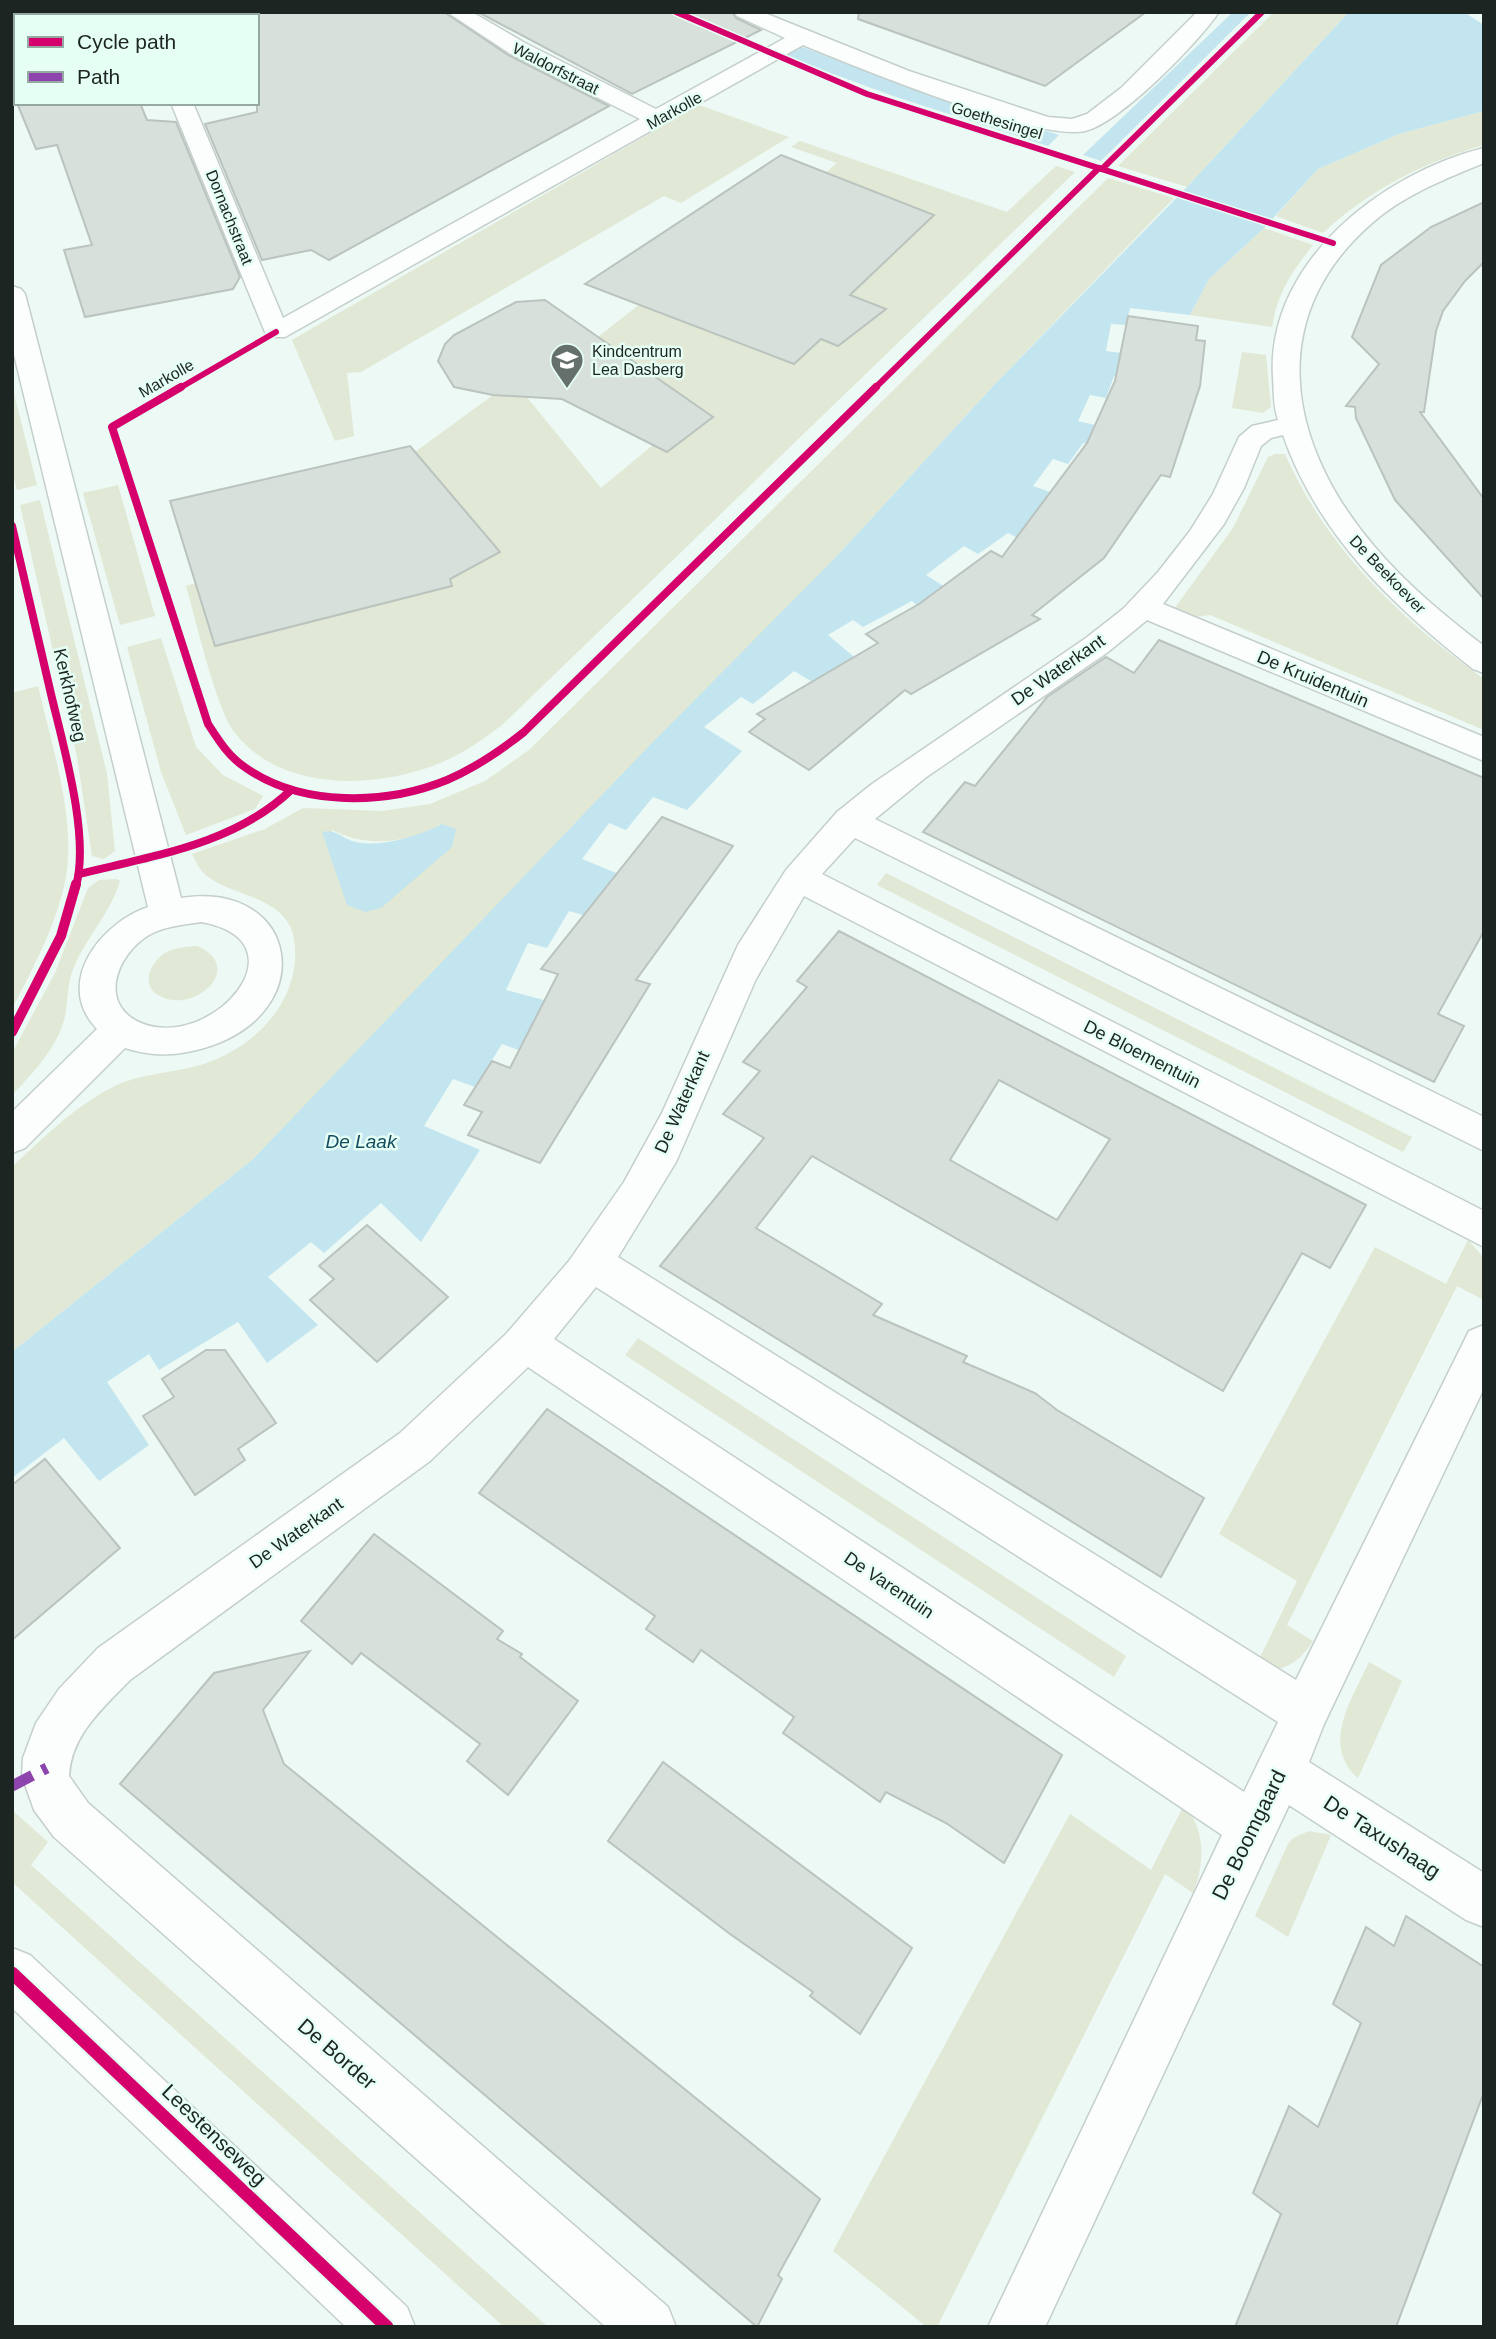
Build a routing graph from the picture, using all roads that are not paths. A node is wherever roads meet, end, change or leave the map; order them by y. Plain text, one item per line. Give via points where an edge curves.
1 (457, 12) edge
2 (744, 12) edge
3 (1209, 12) edge
4 (802, 37) junction
5 (183, 105) edge
6 (658, 119) junction
7 (1484, 155) edge
8 (12, 294) edge
9 (276, 332) joint
10 (1292, 426) junction
11 (1143, 607) junction
12 (1484, 662) edge
13 (1484, 750) edge
14 (849, 821) junction
15 (799, 878) junction
16 (167, 913) junction
17 (119, 1031) junction
18 (1484, 1135) edge
19 (12, 1137) edge
20 (1484, 1230) edge
21 (590, 1261) junction
22 (526, 1343) junction
23 (1484, 1344) edge
24 (1305, 1712) junction
25 (47, 1768) joint
26 (1281, 1772) junction
27 (1252, 1826) junction
28 (1484, 1902) edge
29 (12, 1973) edge
30 (387, 2327) edge
31 (648, 2327) edge
32 (1016, 2327) edge

1 - 6 street, Waldorfstraat
2 - 4 street, Goethesingel
3 - 4 street, Goethesingel via 1110,109 1081,125 1032,118 963,97
4 - 6 street, Markolle
5 - 9 street, Dornachstraat
6 - 9 street, Markolle
7 - 10 street, De Beekoever via 1433,174 1385,201 1357,220 1317,264 1303,286 1287,344
8 - 16 street
10 - 11 street, De Waterkant via 1262,431 1245,447 1228,493 1195,546
10 - 12 street, De Beekoever via 1327,502 1374,565 1438,627
11 - 13 street, De Kruidentuin
11 - 14 street, De Waterkant via 1081,656 900,778
14 - 15 street, De Waterkant
14 - 18 street
15 - 20 street, De Bloementuin
15 - 21 street, De Waterkant via 744,963 662,1150 629,1208
16 - 17 street via 133,928 108,952 96,979 99,1007
16 - 17 street via 201,909 232,915 256,932 267,955 264,982 247,1009 218,1030 183,1042 147,1041
17 - 19 street
21 - 22 street, De Waterkant via 562,1303
21 - 24 street
22 - 25 street, De Waterkant via 415,1447 114,1664 81,1696 54,1734
22 - 27 street, De Varentuin
23 - 24 street, De Boomgaard
24 - 26 street, De Boomgaard
25 - 31 street, De Border via 50,1791 71,1819
26 - 27 street, De Boomgaard
26 - 28 street, De Taxushaag
27 - 32 street, De Boomgaard
29 - 30 street, Leestenseweg

